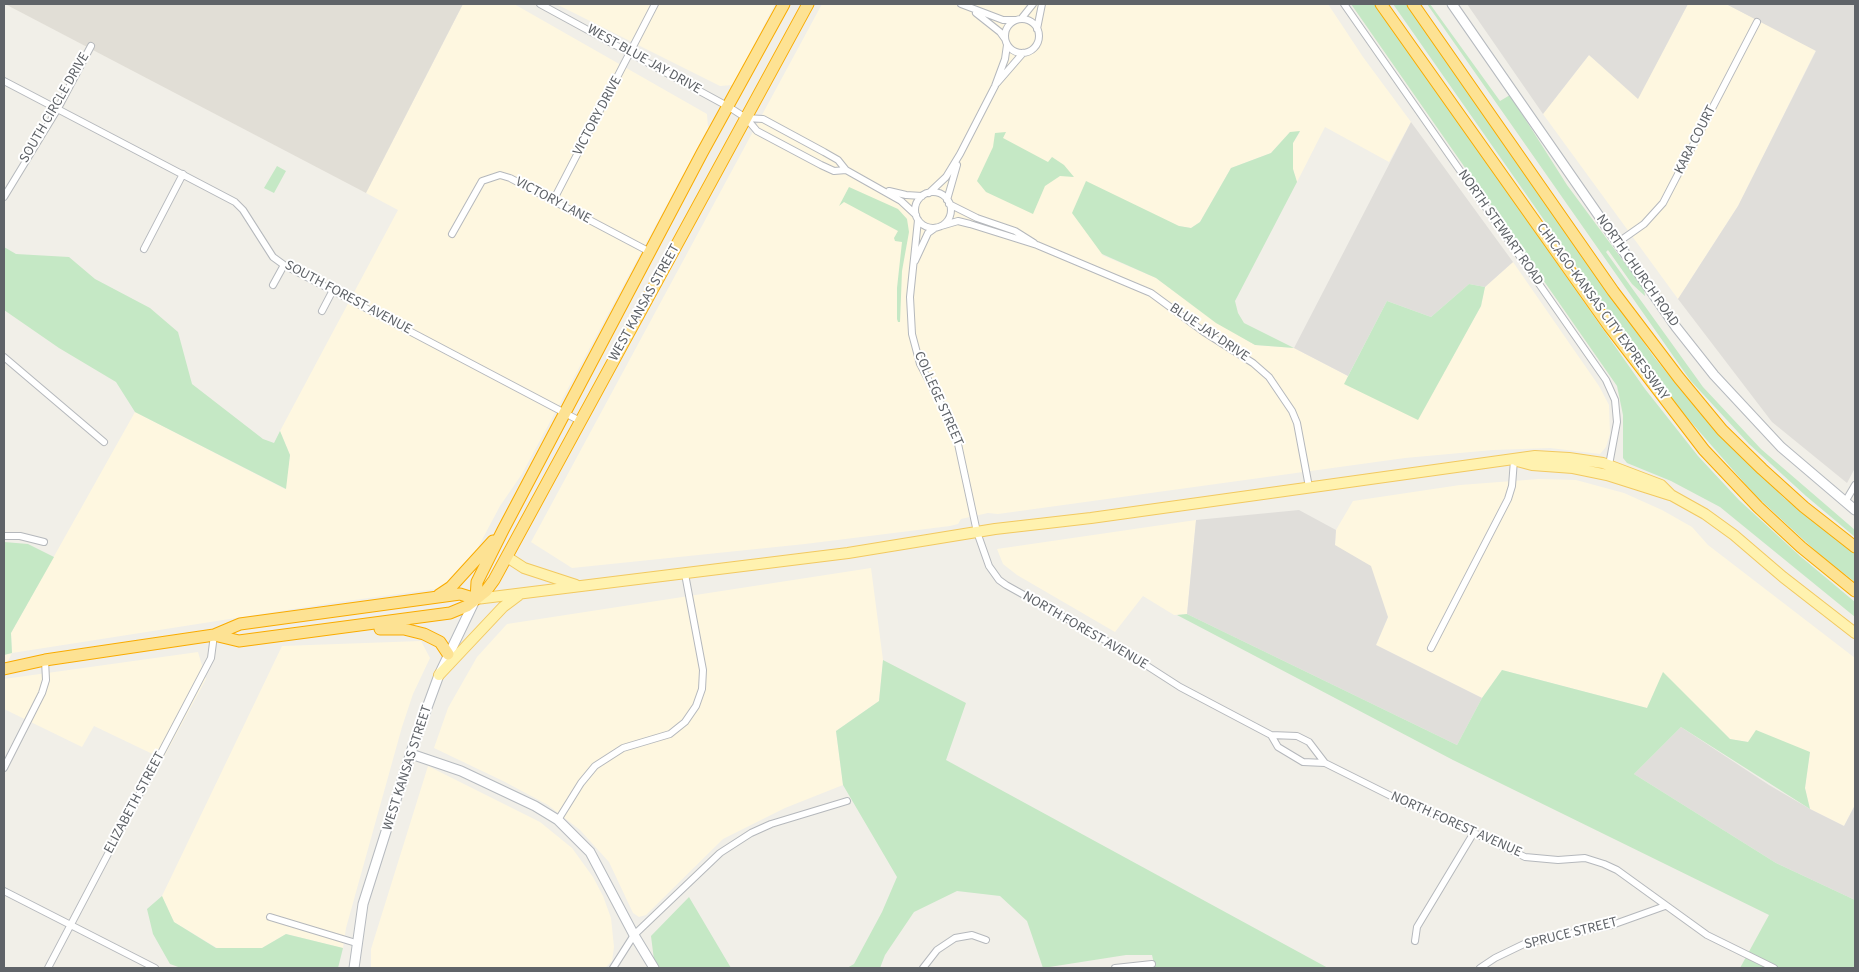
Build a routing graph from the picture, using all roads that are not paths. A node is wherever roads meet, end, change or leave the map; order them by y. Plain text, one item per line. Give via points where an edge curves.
1 (540, 4) edge
2 (655, 4) edge
3 (784, 4) edge
4 (808, 4) edge
5 (961, 4) edge
6 (1033, 4) edge
7 (1042, 4) edge
8 (1344, 4) edge
9 (1381, 4) edge
10 (1413, 4) edge
11 (1452, 4) edge
12 (971, 9) junction
13 (1018, 19) junction
14 (1757, 22) dead end
15 (1037, 29) junction
16 (1006, 42) junction
17 (91, 46) dead end
18 (630, 52) junction
19 (1023, 53) junction
20 (4, 81) edge
21 (995, 86) junction
22 (729, 107) junction
23 (57, 110) junction
24 (746, 118) junction
25 (960, 154) junction
26 (846, 170) junction
27 (182, 174) junction
28 (881, 189) junction
29 (926, 194) junction
30 (4, 197) edge
31 (553, 201) junction
32 (948, 202) junction
33 (917, 218) junction
34 (938, 227) junction
35 (452, 234) dead end
36 (1618, 243) junction
37 (1037, 245) junction
38 (144, 249) dead end
39 (650, 252) junction
40 (284, 264) junction
41 (914, 265) junction
42 (273, 285) dead end
43 (334, 290) junction
44 (322, 311) dead end
45 (5, 360) edge
46 (565, 413) junction
47 (580, 421) junction
48 (104, 442) dead end
49 (1514, 460) junction
50 (1609, 465) junction
51 (1855, 485) edge
52 (1309, 487) junction
53 (1672, 495) junction
54 (1845, 502) junction
55 (1855, 510) edge
56 (502, 530) junction
57 (977, 532) junction
58 (4, 536) edge
59 (44, 542) dead end
60 (1855, 546) edge
61 (507, 557) junction
62 (686, 574) junction
63 (580, 586) junction
64 (1855, 591) edge
65 (522, 593) junction
66 (434, 598) junction
67 (476, 599) junction
68 (354, 626) junction
69 (1855, 633) edge
70 (214, 635) junction
71 (1431, 648) dead end
72 (448, 654) junction
73 (45, 660) junction
74 (4, 669) edge
75 (439, 675) junction
76 (1271, 735) junction
77 (411, 754) junction
78 (1325, 763) junction
79 (4, 768) edge
80 (847, 801) dead end
81 (558, 820) junction
82 (1473, 834) junction
83 (4, 891) edge
84 (1665, 906) junction
85 (270, 917) dead end
86 (70, 925) junction
87 (634, 935) junction
88 (986, 940) dead end
89 (1415, 941) dead end
90 (356, 943) junction
91 (1152, 964) dead end
92 (48, 968) edge
93 (155, 968) edge
94 (354, 968) edge
95 (613, 968) edge
96 (654, 968) edge
97 (923, 968) edge
98 (1115, 968) edge
99 (1480, 968) edge
100 (1774, 968) edge

1 - 18 street, WEST BLUE JAY DRIVE
2 - 18 street, VICTORY DRIVE
3 - 22 highway, WEST KANSAS STREET
4 - 24 highway, WEST KANSAS STREET
5 - 12 street
6 - 13 street
7 - 15 street
8 - 50 street, NORTH STEWART ROAD via 1606,380 1615,400 1617,422
9 - 64 highway, CHICAGO-KANSAS CITY EXPRESSWAY via 1609,326 1704,450 1772,520
10 - 60 highway, CHICAGO-KANSAS CITY EXPRESSWAY via 1613,292 1678,378 1722,430 1762,469
11 - 36 main road, NORTH CHURCH ROAD
12 - 13 street via 1003,20
12 - 16 street via 1000,32
13 - 15 street via 1031,22
13 - 16 street via 1006,30
14 - 36 street, KARA COURT via 1663,203 1644,224
15 - 19 street via 1037,44
16 - 19 street via 1014,52
16 - 21 street via 1005,59
17 - 23 street, SOUTH CIRCLE DRIVE
18 - 22 street, WEST BLUE JAY DRIVE
18 - 31 street, VICTORY DRIVE
19 - 21 street
20 - 23 street, SOUTH FOREST AVENUE
21 - 25 street
22 - 24 street, WEST BLUE JAY DRIVE
22 - 39 highway, WEST KANSAS STREET
23 - 27 street, SOUTH FOREST AVENUE
23 - 30 street, SOUTH CIRCLE DRIVE
24 - 26 street via 763,120 816,147 838,160
24 - 26 street via 757,131 821,166 834,171
24 - 47 highway, WEST KANSAS STREET
25 - 29 street via 946,177
25 - 32 street
26 - 28 street
27 - 38 street
27 - 40 street, SOUTH FOREST AVENUE via 240,206 273,257
28 - 29 street via 906,196
28 - 33 street via 901,201
29 - 32 street via 939,194
29 - 33 street via 916,204
31 - 35 street, VICTORY LANE via 510,178 494,176 482,181
31 - 39 street, VICTORY LANE
32 - 34 street via 949,216
32 - 37 street, BLUE JAY DRIVE via 977,218 1015,231
33 - 34 street via 925,226
33 - 41 street, COLLEGE STREET
34 - 37 street, BLUE JAY DRIVE via 958,221
34 - 41 street, COLLEGE STREET via 928,233
36 - 54 main road, NORTH CHURCH ROAD via 1714,375 1781,447
37 - 52 street, BLUE JAY DRIVE via 1151,293 1269,377 1286,400 1297,423
39 - 46 highway, WEST KANSAS STREET
40 - 42 street
40 - 43 street, SOUTH FOREST AVENUE
41 - 57 street, COLLEGE STREET via 910,298 912,334 920,364 955,430
43 - 44 street
43 - 46 street, SOUTH FOREST AVENUE
45 - 48 street
46 - 47 street, SOUTH FOREST AVENUE
46 - 56 highway, WEST KANSAS STREET
47 - 61 highway, WEST KANSAS STREET
49 - 50 main road via 1551,456
49 - 52 main road
49 - 53 main road via 1606,475
49 - 71 street via 1508,500
50 - 53 main road via 1652,480
51 - 54 street
52 - 57 main road
53 - 69 main road via 1734,535
54 - 55 main road, NORTH CHURCH ROAD
56 - 66 highway via 451,587
56 - 67 highway, WEST KANSAS STREET via 477,582
57 - 62 main road
57 - 76 street, NORTH FOREST AVENUE via 989,566 1006,585 1121,649 1180,688
58 - 59 street
61 - 63 main road via 524,568
61 - 67 highway, WEST KANSAS STREET via 490,586
62 - 63 main road
62 - 81 street via 703,670 696,706 685,722 670,734 622,748 595,766
63 - 65 main road
65 - 67 main road
65 - 75 main road via 503,607
66 - 67 highway via 464,594
66 - 70 highway via 240,624
67 - 68 highway via 450,613
67 - 72 main road, WEST KANSAS STREET
68 - 70 highway via 239,641
68 - 72 highway via 418,632 440,642
70 - 73 highway
70 - 86 street, ELIZABETH STREET via 211,658
72 - 75 main road, WEST KANSAS STREET
73 - 74 highway
73 - 79 street via 46,680 42,693
75 - 77 main road, WEST KANSAS STREET
76 - 78 street, NORTH FOREST AVENUE via 1287,754 1303,762
76 - 78 street, NORTH FOREST AVENUE via 1297,736 1308,742
77 - 81 main road via 461,770
77 - 90 main road, WEST KANSAS STREET via 364,904
78 - 82 street, NORTH FOREST AVENUE
80 - 87 street via 771,824 738,840 720,853
81 - 87 main road via 590,852
82 - 84 street, NORTH FOREST AVENUE via 1525,858 1585,858 1604,864
82 - 89 street via 1417,927
83 - 86 street
84 - 99 street, SPRUCE STREET via 1612,925 1526,943
84 - 100 street, NORTH FOREST AVENUE via 1706,935
85 - 90 street
86 - 92 street, ELIZABETH STREET
86 - 93 street
87 - 95 street
87 - 96 main road
88 - 97 street via 972,935 955,938 937,950
90 - 94 main road, WEST KANSAS STREET
91 - 98 street

